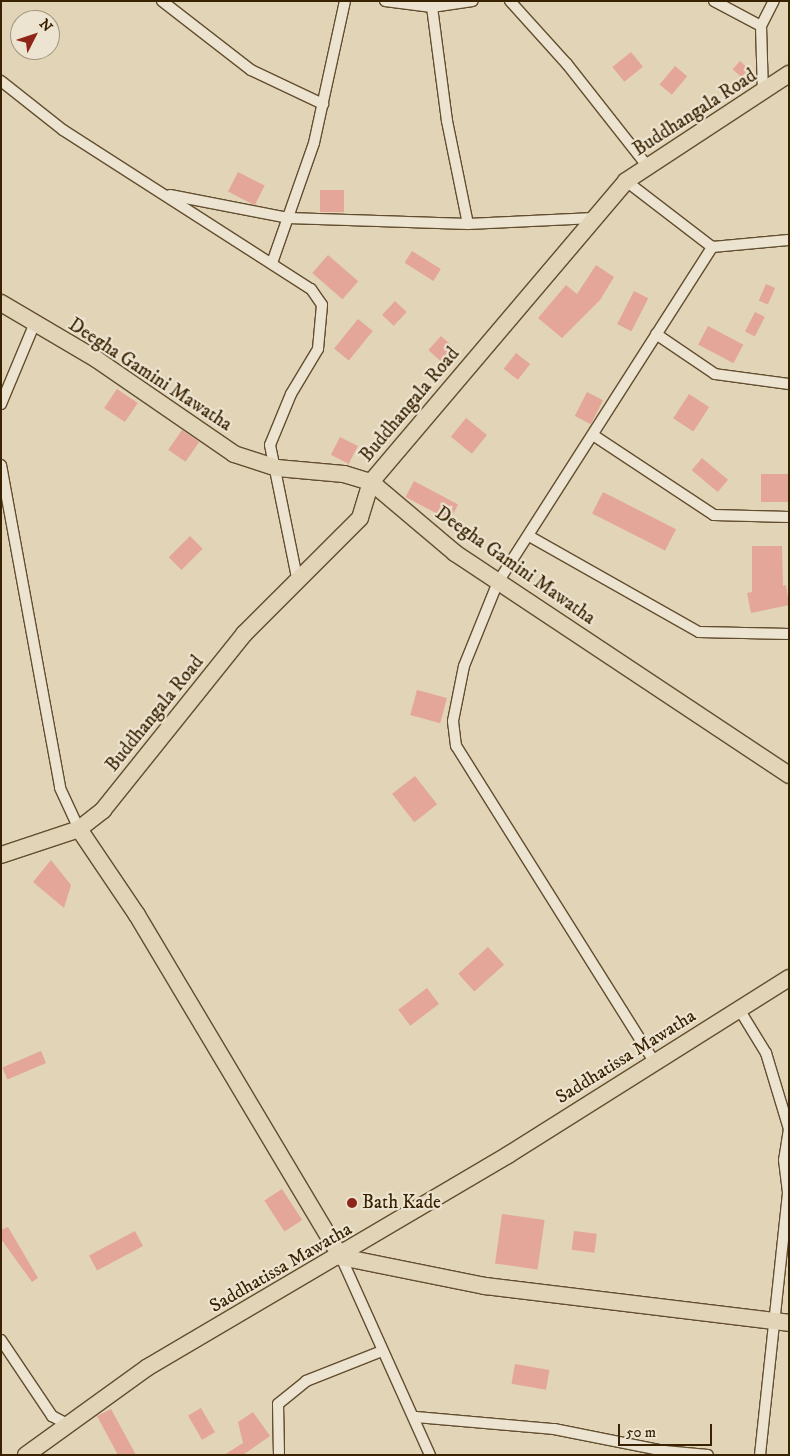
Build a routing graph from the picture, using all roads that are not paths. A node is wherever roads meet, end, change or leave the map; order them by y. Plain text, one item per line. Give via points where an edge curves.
1 (162, 1) edge
2 (345, 1) edge
3 (385, 1) edge
4 (474, 1) edge
5 (510, 1) edge
6 (714, 1) edge
7 (774, 1) edge
8 (432, 7) junction
9 (761, 26) junction
10 (789, 74) edge
11 (1, 81) edge
12 (763, 93) junction
13 (323, 104) junction
14 (648, 167) junction
15 (626, 181) junction
16 (164, 194) junction
17 (288, 218) junction
18 (594, 218) junction
19 (468, 224) junction
20 (789, 240) edge
21 (712, 246) junction
22 (272, 263) junction
23 (1, 303) edge
24 (34, 325) junction
25 (656, 334) junction
26 (789, 384) edge
27 (1, 404) edge
28 (593, 435) junction
29 (1, 465) edge
30 (276, 468) junction
31 (371, 482) junction
32 (789, 517) edge
33 (529, 536) junction
34 (297, 578) junction
35 (498, 582) junction
36 (789, 634) edge
37 (789, 775) edge
38 (79, 829) junction
39 (1, 854) edge
40 (789, 978) edge
41 (739, 1009) junction
42 (655, 1063) junction
43 (341, 1257) junction
44 (781, 1322) edge
45 (1, 1340) edge
46 (382, 1351) junction
47 (416, 1417) junction
48 (67, 1424) junction
49 (26, 1455) edge
50 (279, 1455) edge
51 (430, 1455) edge
52 (708, 1455) edge
53 (760, 1455) edge

1 - 13 street via 251,70
2 - 13 street
3 - 8 street
4 - 8 street
5 - 14 street via 567,64
6 - 9 street
7 - 9 street
8 - 19 street via 447,121
9 - 12 street
10 - 12 main road, Buddhangala Road
11 - 16 street via 63,130
12 - 14 main road, Buddhangala Road
13 - 17 street
14 - 15 main road, Buddhangala Road
15 - 18 main road, Buddhangala Road
15 - 21 street
16 - 17 street
16 - 22 street
17 - 19 street
17 - 22 street
18 - 19 street
18 - 31 main road, Buddhangala Road
20 - 21 street
21 - 25 street
22 - 30 street via 310,289 322,305 323,330 318,349 291,394 270,445
23 - 24 main road, Deegha Gamini Mawatha
24 - 27 street
24 - 30 main road, Deegha Gamini Mawatha via 96,359 234,454
25 - 26 street via 715,374
25 - 28 street
28 - 32 street via 714,514
28 - 33 street
29 - 38 street via 60,788
30 - 31 main road, Deegha Gamini Mawatha via 344,474
30 - 34 street
31 - 34 main road, Buddhangala Road via 360,518
31 - 35 main road, Deegha Gamini Mawatha
33 - 35 street
33 - 36 street via 698,632
34 - 38 main road, Buddhangala Road via 244,634 103,810
35 - 37 main road, Deegha Gamini Mawatha
35 - 42 street via 464,666 453,721 456,746
38 - 39 main road, Buddhangala Road
38 - 43 main road via 137,914
40 - 41 main road, Saddhatissa Mawatha
41 - 42 main road, Saddhatissa Mawatha
41 - 44 street via 766,1053 789,1129 784,1160 788,1192
42 - 43 main road, Saddhatissa Mawatha
43 - 44 main road via 485,1286
43 - 46 street
43 - 48 main road, Saddhatissa Mawatha via 148,1367
44 - 53 street
45 - 48 street via 52,1416
46 - 47 street
46 - 50 street via 306,1381 278,1404
47 - 51 street
47 - 52 street via 554,1429 664,1451
48 - 49 main road, Saddhatissa Mawatha

